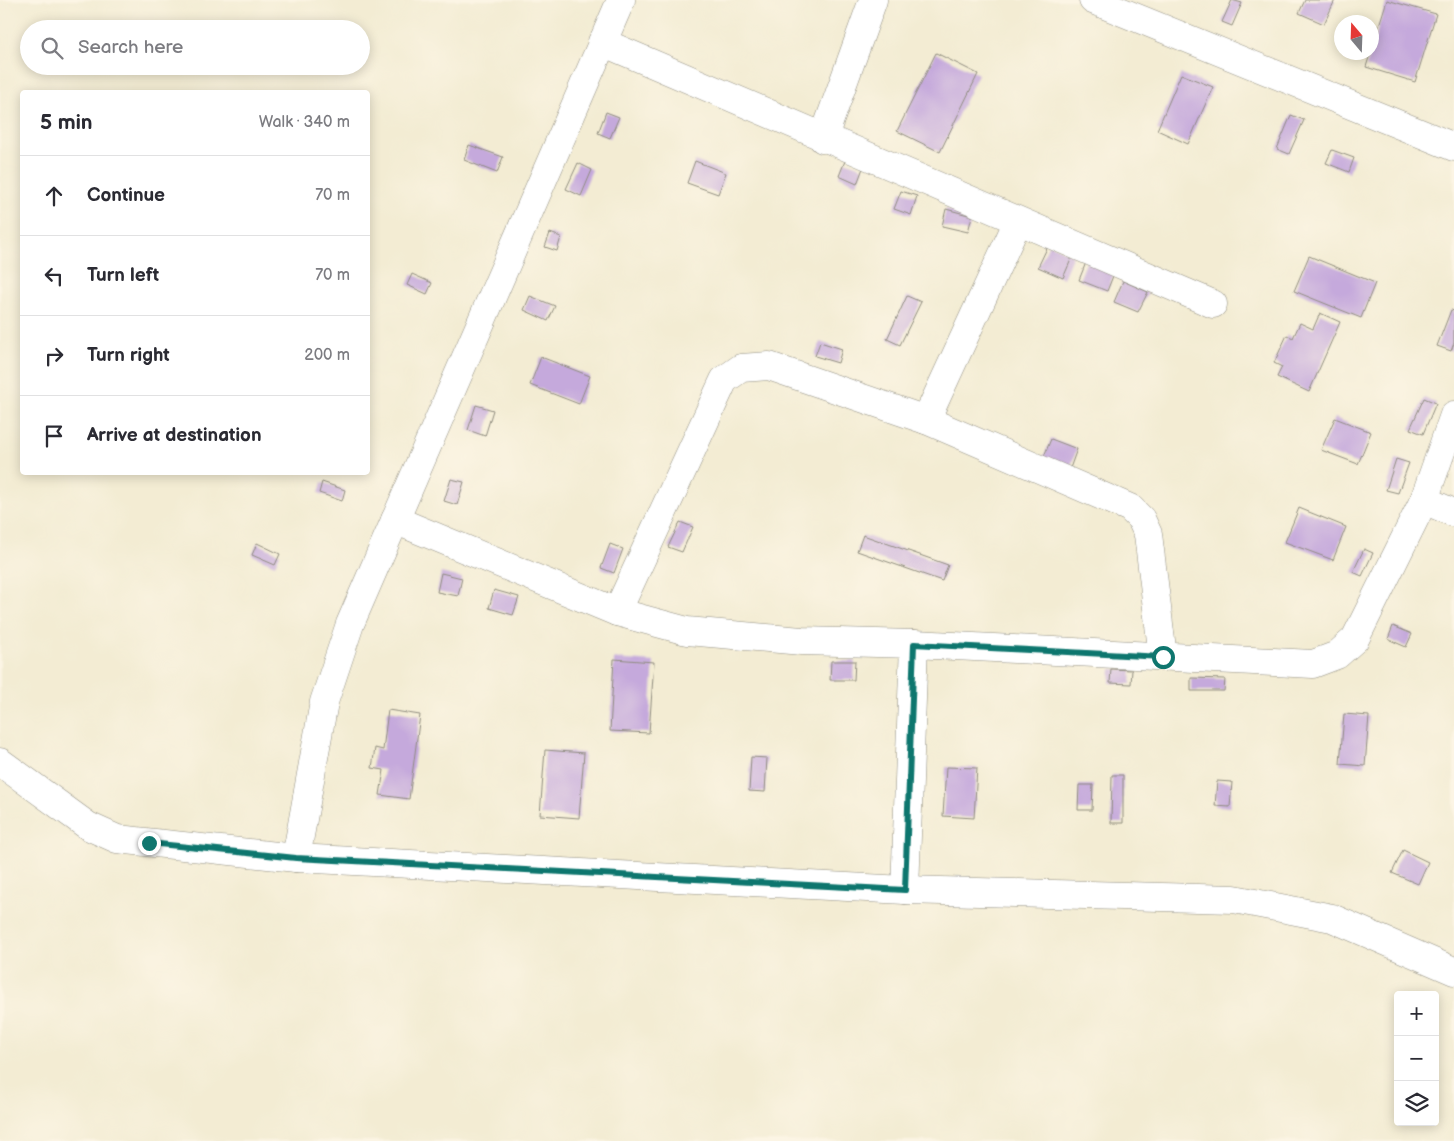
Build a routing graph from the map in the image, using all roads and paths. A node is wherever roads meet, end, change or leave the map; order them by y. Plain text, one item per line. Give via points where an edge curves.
1 (621, 0) edge
2 (873, 0) edge
3 (1093, 0) edge
4 (1123, 6) edge
5 (602, 42) junction
6 (823, 139) junction
7 (1454, 147) edge
8 (1018, 222) junction
9 (1213, 304) dead end
10 (1454, 415) edge
11 (926, 420) junction
12 (1424, 500) junction
13 (1454, 513) edge
14 (396, 520) junction
15 (617, 612) junction
16 (914, 644) junction
17 (1163, 657) junction
18 (0, 762) edge
19 (296, 858) junction
20 (905, 890) junction
21 (1454, 971) edge

1 - 5 street
2 - 6 street
3 - 4 street
4 - 7 street
5 - 6 street
5 - 14 street
6 - 8 street
8 - 9 street
8 - 11 street
10 - 12 street
11 - 15 street via 769,366 741,368 724,380
11 - 17 street via 1130,508 1148,534
12 - 13 street
12 - 17 street via 1355,639 1336,655 1313,664
14 - 15 street
14 - 19 street via 350,624 324,702
15 - 16 street via 687,631 802,641
16 - 17 street
16 - 20 street
18 - 19 street via 88,826 117,839
19 - 20 street
20 - 21 street via 1234,900 1332,918

